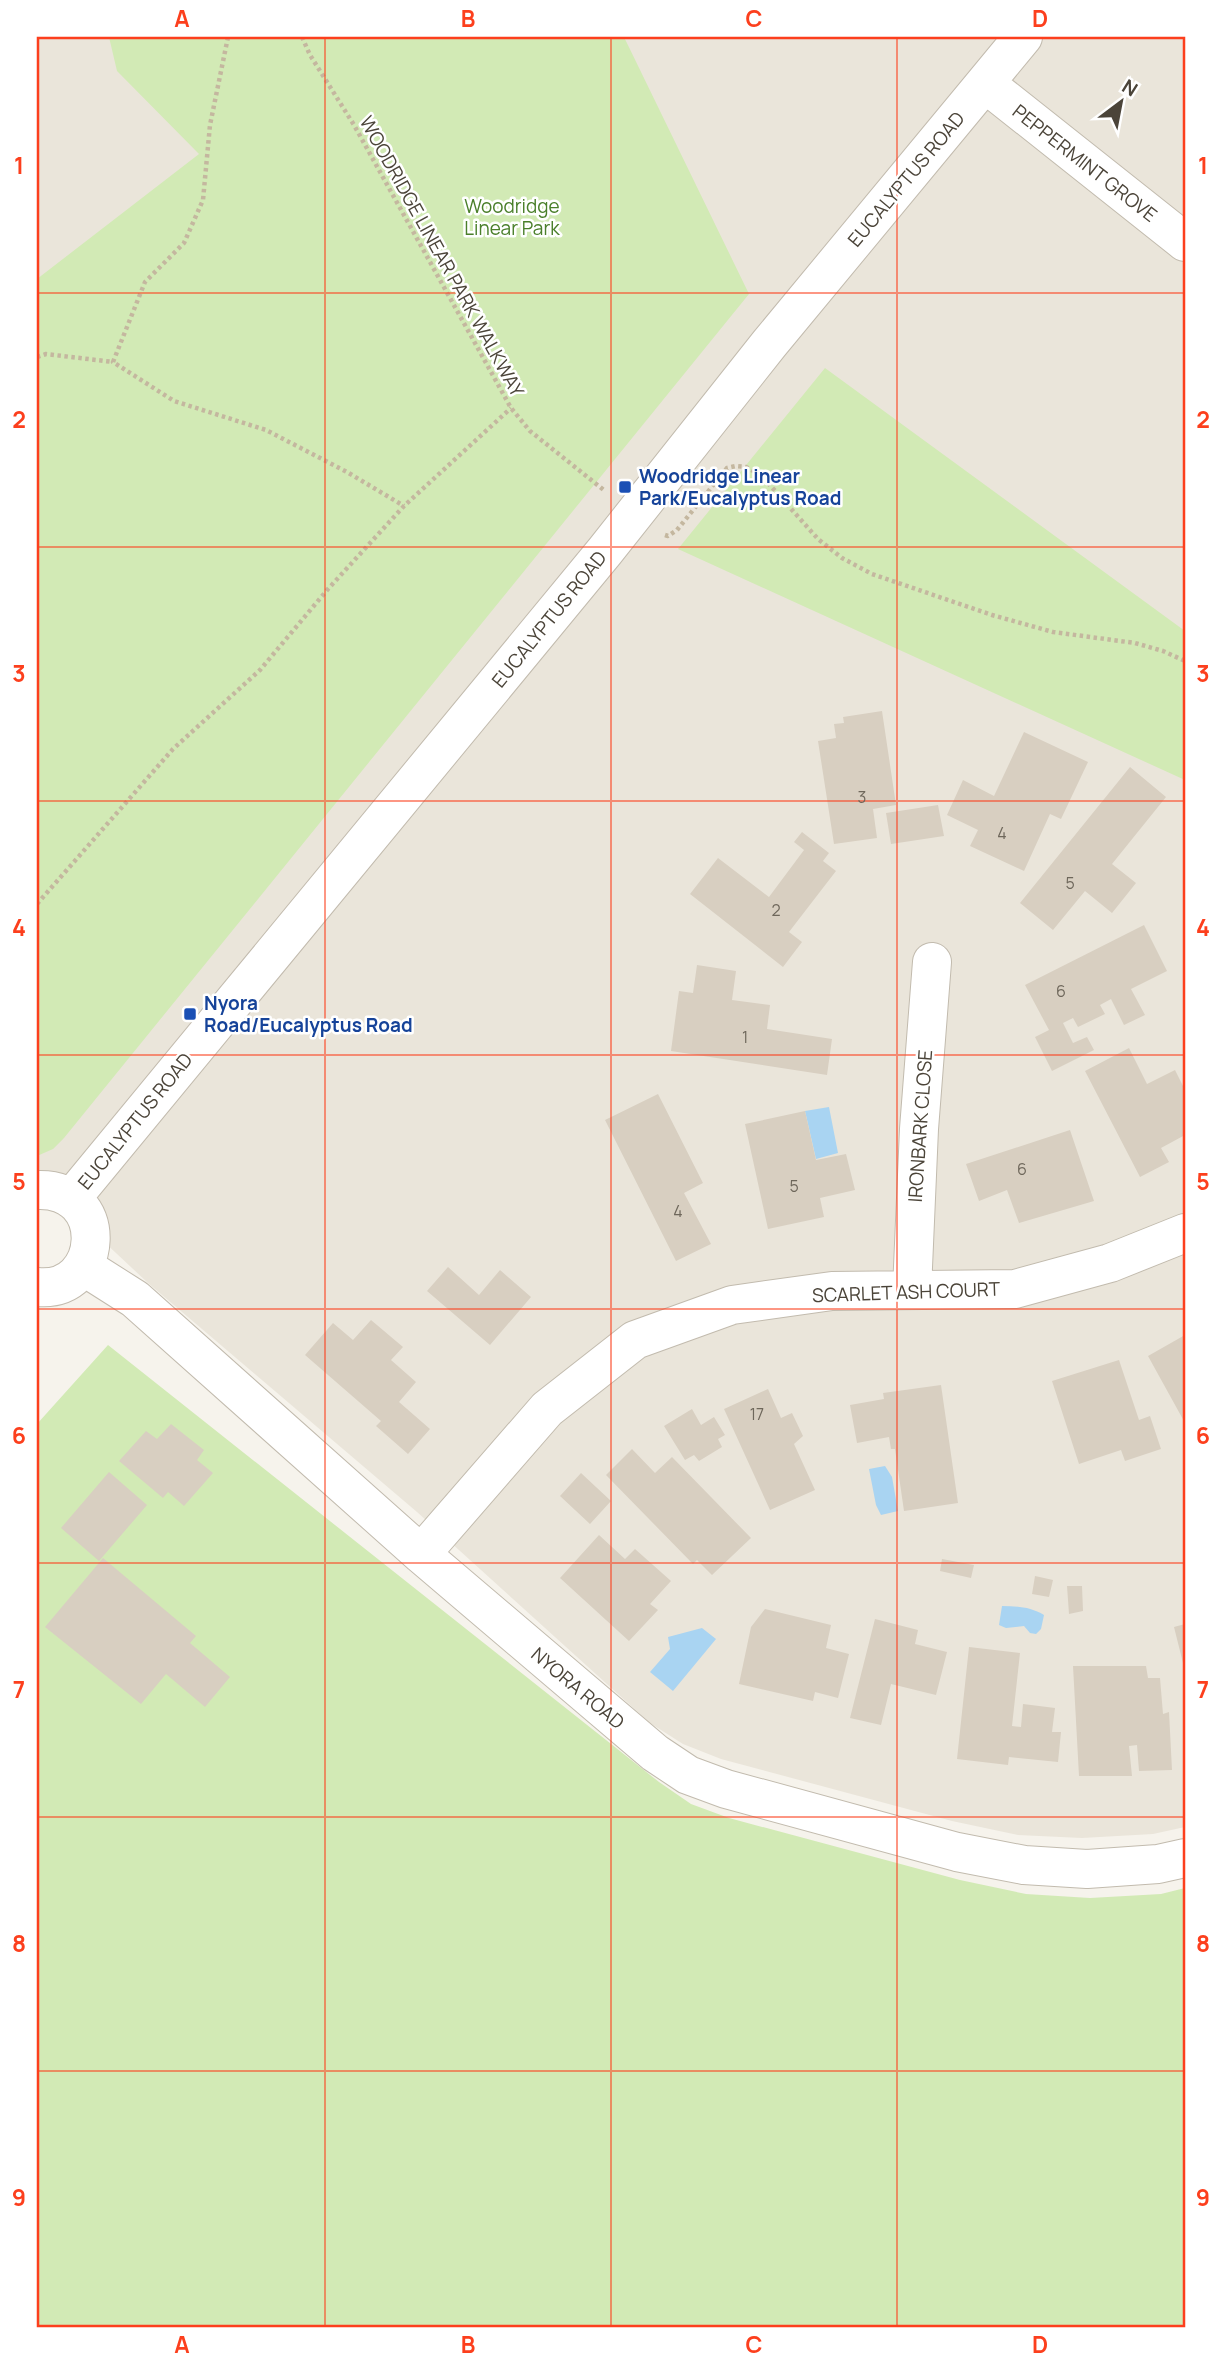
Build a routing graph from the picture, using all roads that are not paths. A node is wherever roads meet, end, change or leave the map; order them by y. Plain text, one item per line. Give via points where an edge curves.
1 (1023, 37) edge
2 (985, 84) junction
3 (1185, 242) edge
4 (932, 962) dead end
5 (54, 1194) edge
6 (1185, 1233) edge
7 (83, 1266) junction
8 (37, 1287) edge
9 (912, 1290) junction
10 (421, 1554) junction
11 (1185, 1858) edge

1 - 2 street, EUCALYPTUS ROAD
2 - 3 street, PEPPERMINT GROVE
2 - 5 street, EUCALYPTUS ROAD via 596,562
4 - 9 street, IRONBARK CLOSE
5 - 7 street via 84,1212 91,1230
6 - 9 street, SCARLET ASH COURT via 1110,1263 1015,1289
7 - 8 street via 69,1280
7 - 10 street, NYORA ROAD via 135,1299
9 - 10 street, SCARLET ASH COURT via 832,1291 733,1304 635,1340 547,1409
10 - 11 street, NYORA ROAD via 655,1753 688,1775 957,1852 1024,1865 1087,1869

